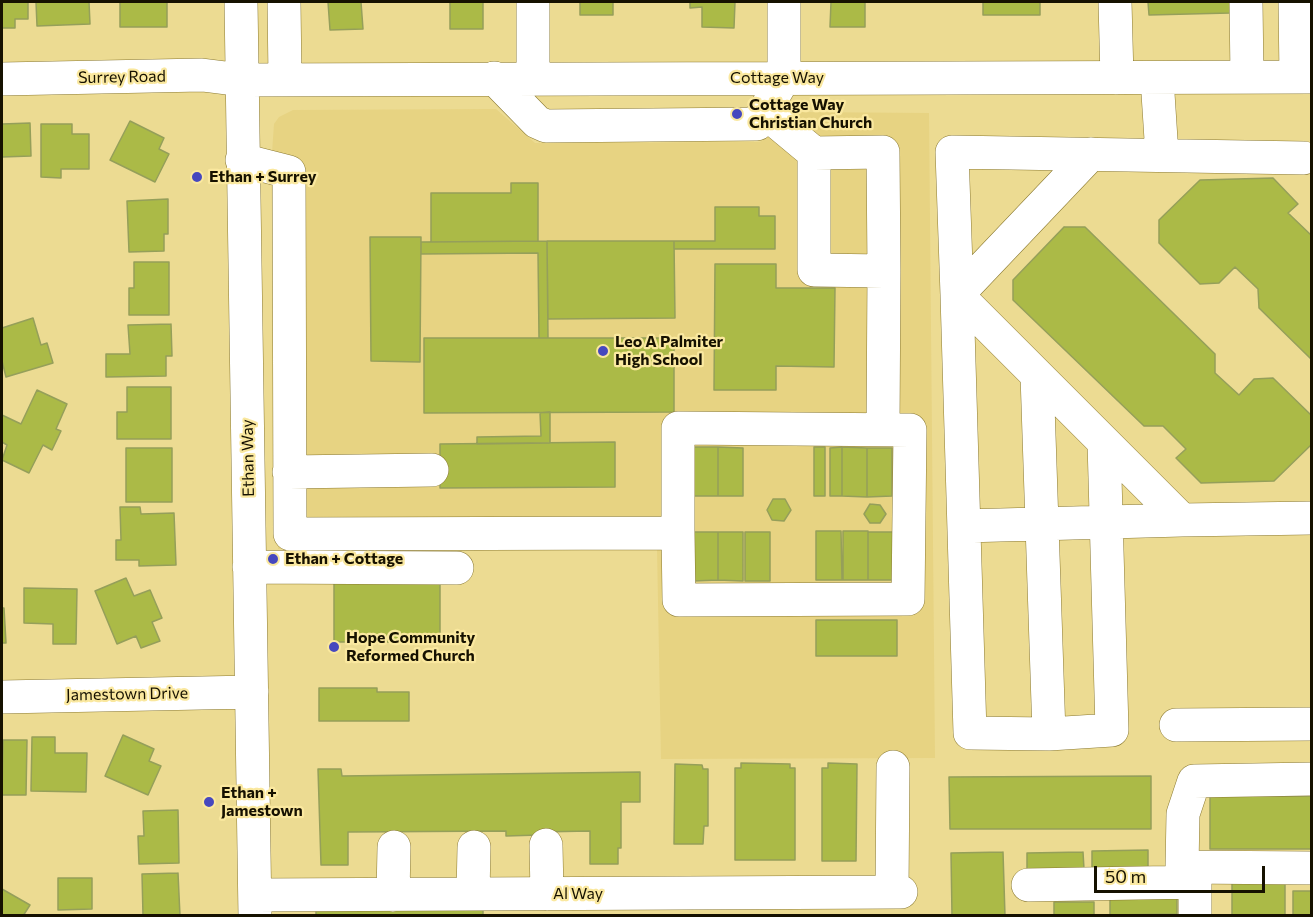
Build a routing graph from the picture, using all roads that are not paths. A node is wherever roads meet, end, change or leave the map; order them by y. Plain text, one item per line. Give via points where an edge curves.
1 (241, 2) edge
2 (284, 2) edge
3 (533, 2) edge
4 (784, 2) edge
5 (1115, 2) edge
6 (1246, 2) edge
7 (1295, 2) edge
8 (1247, 77) junction
9 (1304, 77) edge
10 (285, 78) junction
11 (495, 78) junction
12 (532, 78) junction
13 (784, 78) junction
14 (1117, 78) junction
15 (1157, 78) junction
16 (2, 80) edge
17 (242, 80) junction
18 (766, 113) junction
19 (814, 153) junction
20 (1091, 154) junction
21 (1162, 155) junction
22 (242, 160) junction
23 (1309, 160) edge
24 (884, 271) junction
25 (957, 296) junction
26 (1037, 375) junction
27 (883, 429) junction
28 (1104, 442) junction
29 (432, 470) dead end
30 (289, 472) junction
31 (1311, 518) edge
32 (1182, 520) junction
33 (1106, 523) junction
34 (1042, 525) junction
35 (964, 526) junction
36 (678, 533) junction
37 (290, 534) junction
38 (249, 551) junction
39 (457, 568) dead end
40 (252, 692) junction
41 (2, 697) edge
42 (1311, 724) edge
43 (1176, 725) dead end
44 (1049, 734) junction
45 (893, 767) dead end
46 (1311, 779) edge
47 (546, 845) dead end
48 (394, 847) dead end
49 (474, 847) dead end
50 (1311, 868) edge
51 (1189, 874) junction
52 (1028, 885) dead end
53 (473, 894) junction
54 (393, 895) junction
55 (527, 901) edge
56 (583, 904) edge
57 (255, 905) edge
58 (1195, 915) edge

1 - 17 street, Ethan Way
2 - 10 street
3 - 12 street
4 - 13 street
5 - 14 street
6 - 8 street
7 - 9 street
8 - 9 street, Cottage Way
8 - 15 street, Cottage Way
10 - 11 street, Cottage Way
10 - 17 street, Cottage Way
11 - 12 street, Cottage Way
11 - 18 street via 537,122 546,126 752,125
12 - 13 street, Cottage Way
13 - 14 street, Cottage Way
13 - 18 street
14 - 15 street, Cottage Way
15 - 21 street
16 - 17 street, Surrey Road via 202,75
17 - 22 street, Ethan Way
18 - 19 street
19 - 24 street via 814,270
19 - 24 street via 883,152
20 - 21 street
20 - 25 street
20 - 25 street via 952,152
21 - 23 street
22 - 30 street via 289,172
22 - 38 street, Ethan Way
24 - 27 street
25 - 26 street
25 - 35 street
26 - 28 street
26 - 34 street
27 - 36 street via 678,428
27 - 36 street via 910,429 908,599 679,600
28 - 32 street
28 - 33 street
29 - 30 street
30 - 37 street
31 - 32 street
32 - 33 street
33 - 34 street
33 - 44 street via 1112,730
34 - 35 street
34 - 44 street
35 - 44 street via 970,733
36 - 37 street
37 - 38 street
38 - 39 street
38 - 40 street, Ethan Way
40 - 41 street, Jamestown Drive
40 - 57 street, Ethan Way
42 - 43 street
45 - 56 street, Al Way via 896,892
46 - 51 street via 1194,781 1183,814
47 - 55 street
48 - 54 street
49 - 53 street
50 - 51 street
51 - 52 street
51 - 58 street
53 - 54 street, Al Way
53 - 55 street, Al Way
54 - 57 street, Al Way
55 - 56 street, Al Way

